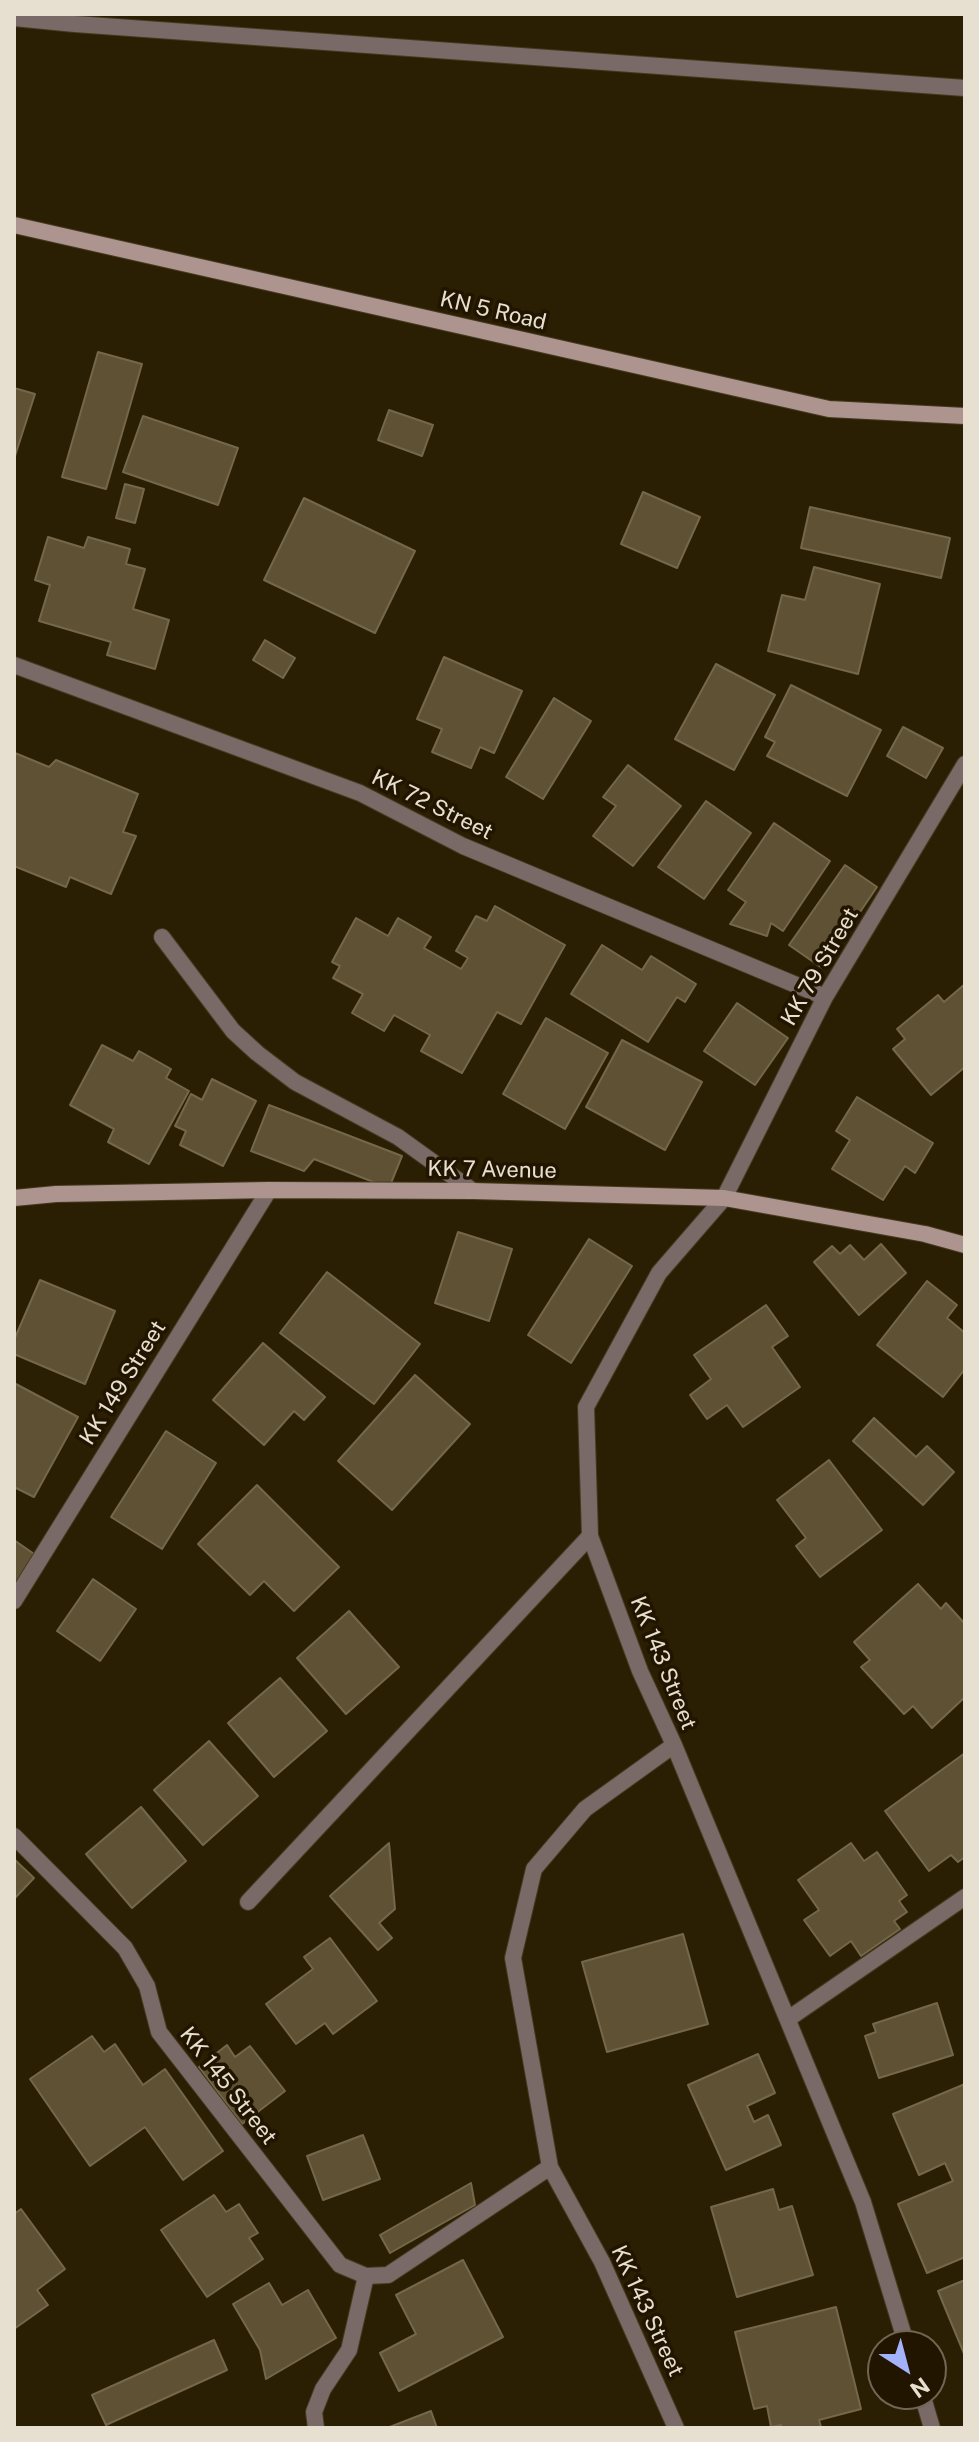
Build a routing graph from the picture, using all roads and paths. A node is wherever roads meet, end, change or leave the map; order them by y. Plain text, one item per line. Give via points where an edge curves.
1 (14, 18) edge
2 (965, 88) edge
3 (14, 225) edge
4 (965, 416) edge
5 (14, 665) edge
6 (965, 764) edge
7 (162, 937) dead end
8 (825, 997) junction
9 (269, 1190) junction
10 (473, 1191) junction
11 (14, 1198) edge
12 (724, 1198) junction
13 (965, 1245) edge
14 (590, 1536) junction
15 (14, 1601) edge
16 (674, 1745) junction
17 (14, 1836) edge
18 (965, 1897) edge
19 (248, 1902) dead end
20 (788, 2019) junction
21 (550, 2167) junction
22 (366, 2276) junction
23 (902, 2330) edge
24 (316, 2428) edge
25 (676, 2428) edge

1 - 2 street
3 - 4 main road, KN 5 Road via 829,409
5 - 8 street, KK 72 Street via 360,793 463,846
6 - 8 street, KK 79 Street
7 - 10 street via 233,1031 257,1053 295,1082 398,1137
8 - 12 street, KK 79 Street
9 - 10 main road, KK 7 Avenue
9 - 11 main road, KK 7 Avenue
9 - 15 street, KK 149 Street
10 - 12 main road, KK 7 Avenue
12 - 13 main road, KK 7 Avenue
12 - 14 street, KK 143 Street via 659,1273 586,1407
14 - 16 street, KK 143 Street
14 - 19 street
16 - 20 street
16 - 21 street, KK 143 Street via 585,1809 534,1869 513,1958
17 - 22 street, KK 145 Street via 125,1948 147,1986 159,2032 340,2265
18 - 20 street
20 - 23 street via 863,2202
21 - 22 street via 388,2275
21 - 25 street, KK 143 Street via 602,2262
22 - 24 street via 349,2350 323,2389 314,2412

